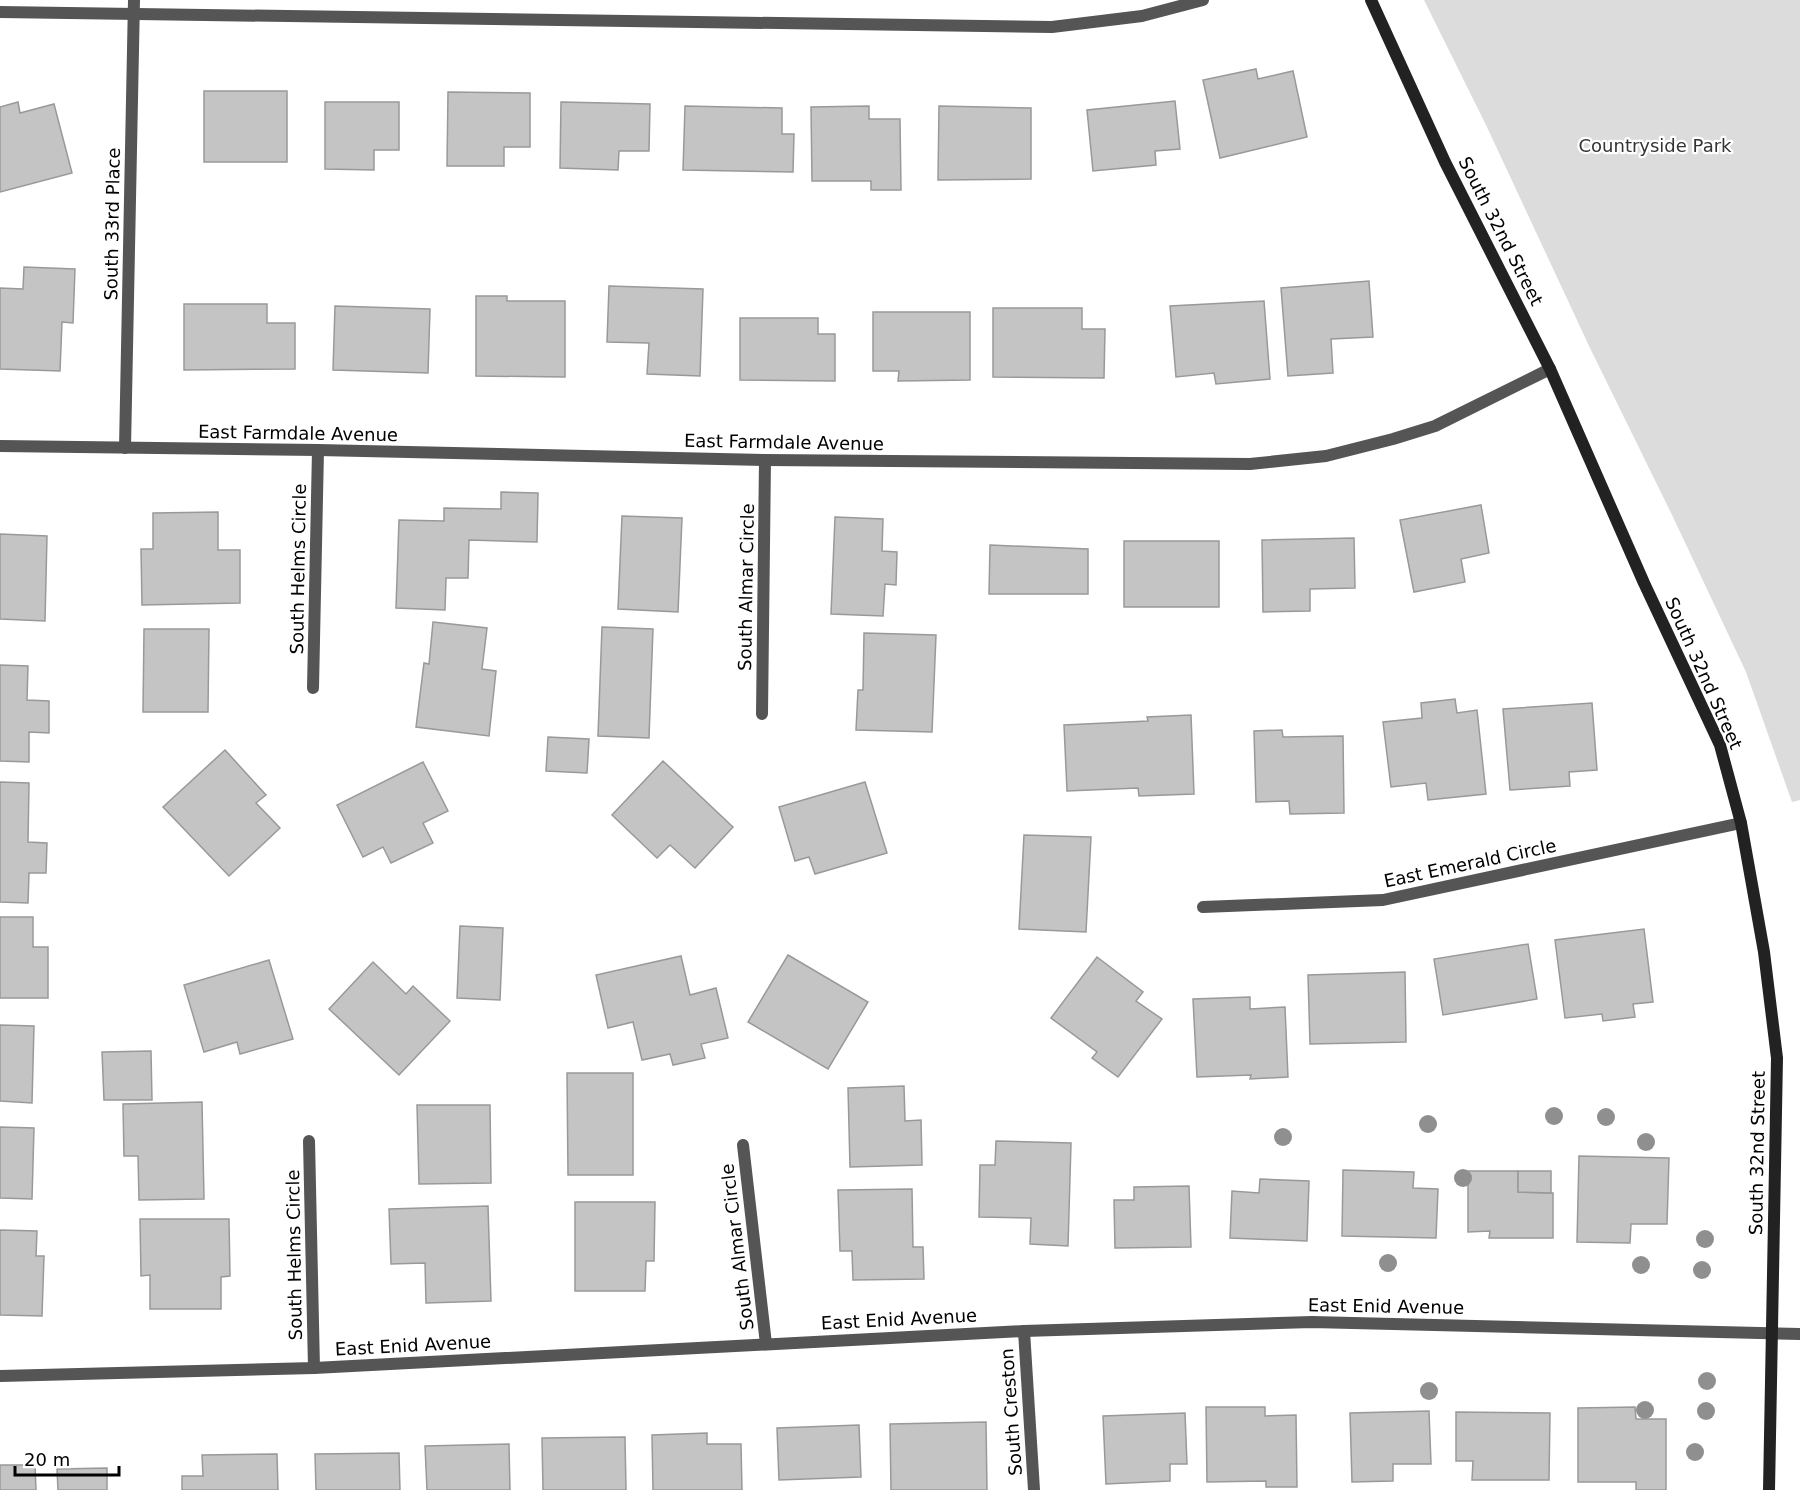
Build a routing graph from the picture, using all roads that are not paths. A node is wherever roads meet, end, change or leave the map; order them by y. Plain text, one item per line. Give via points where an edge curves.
1 (134, 0) edge
2 (1203, 0) edge
3 (1371, 0) edge
4 (0, 12) edge
5 (134, 14) junction
6 (1550, 369) junction
7 (0, 446) edge
8 (125, 448) junction
9 (318, 450) junction
10 (765, 460) junction
11 (313, 688) dead end
12 (762, 714) dead end
13 (1741, 823) junction
14 (1203, 907) dead end
15 (309, 1141) dead end
16 (743, 1145) dead end
17 (1024, 1331) junction
18 (1772, 1333) junction
19 (1800, 1334) edge
20 (766, 1344) junction
21 (314, 1368) junction
22 (0, 1376) edge
23 (1034, 1490) edge
24 (1769, 1490) edge

1 - 5 street, South 33rd Place
2 - 5 street via 1142,16 1042,27
3 - 6 street, South 32nd Street via 1445,162
4 - 5 street
5 - 8 street, South 33rd Place
6 - 10 street, East Farmdale Avenue via 1435,426 1326,456 1250,464
6 - 13 street, South 32nd Street via 1720,745
7 - 8 street, East Farmdale Avenue
8 - 9 street, East Farmdale Avenue
9 - 10 street, East Farmdale Avenue
9 - 11 street, South Helms Circle
10 - 12 street, South Almar Circle
13 - 14 street, East Emerald Circle via 1383,900
13 - 18 street, South 32nd Street via 1778,1058
15 - 21 street, South Helms Circle
16 - 20 street, South Almar Circle
17 - 18 street, East Enid Avenue via 1312,1322
17 - 20 street, East Enid Avenue
17 - 23 street, South Creston
18 - 19 street, East Enid Avenue
18 - 24 street, South 32nd Street
20 - 21 street, East Enid Avenue
21 - 22 street, East Enid Avenue

